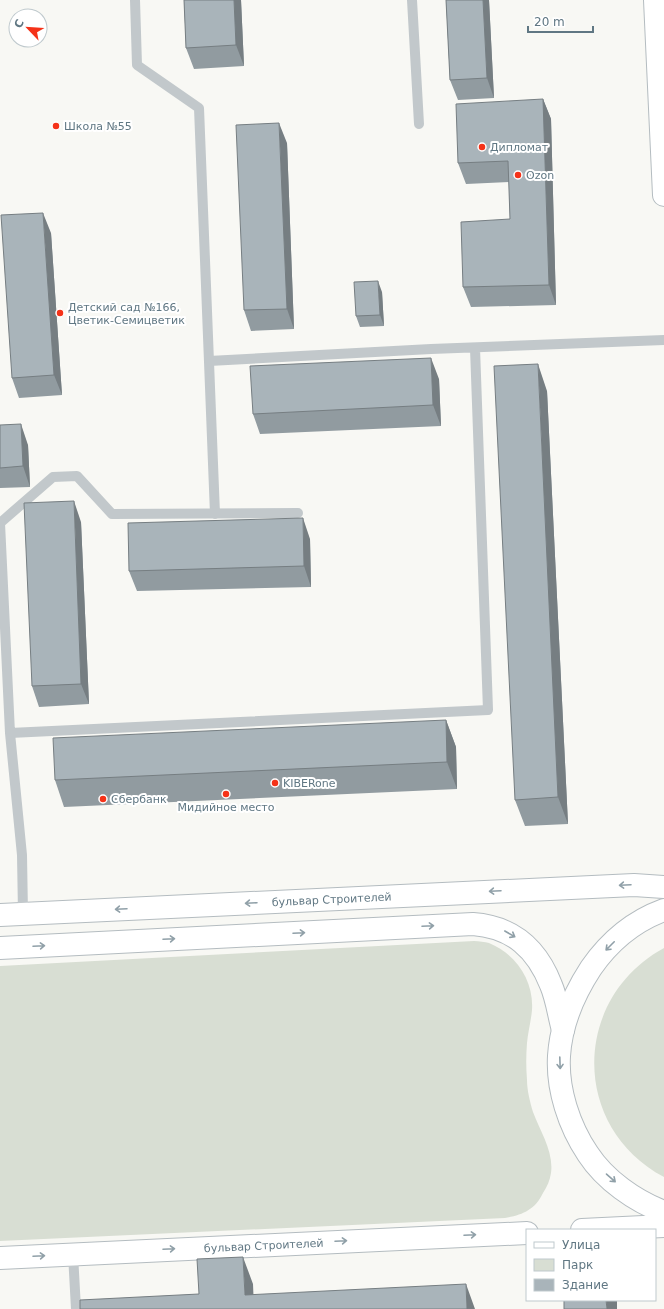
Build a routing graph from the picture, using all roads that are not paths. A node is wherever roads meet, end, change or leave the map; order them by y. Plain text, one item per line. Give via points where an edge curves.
1 (135, 0) edge
2 (412, 0) edge
3 (655, 0) edge
4 (419, 124) dead end
5 (664, 195) edge
6 (664, 340) edge
7 (475, 348) junction
8 (209, 360) junction
9 (298, 512) dead end
10 (215, 514) junction
11 (0, 523) edge
12 (10, 732) junction
13 (664, 887) edge
14 (664, 896) edge
15 (664, 910) edge
16 (23, 914) junction
17 (0, 915) edge
18 (640, 921) junction
19 (0, 948) edge
20 (563, 1030) junction
21 (655, 1208) edge
22 (664, 1218) edge
23 (664, 1226) edge
24 (602, 1229) edge
25 (526, 1232) edge
26 (73, 1254) junction
27 (0, 1258) edge
28 (76, 1309) edge

1 - 8 lane via 137,65 199,108
2 - 4 lane
3 - 5 main road
6 - 7 lane
7 - 8 lane
7 - 12 lane via 488,710
8 - 10 lane
9 - 10 lane
10 - 11 lane via 112,514 77,476 53,477
11 - 12 lane
12 - 16 lane via 22,855
13 -> 16 main road, бульвар Строителей via 634,885
14 - 18 main road
15 - 18 main road
16 - 17 main road, бульвар Строителей
18 -> 20 main road via 600,956 584,979
19 -> 20 main road via 465,924 487,925 513,935 541,963 552,986
20 -> 21 main road via 559,1056 560,1081 566,1108 576,1132 588,1154 603,1172 621,1187
21 - 22 main road
23 - 24 main road
26 -> 25 main road, бульвар Строителей
27 -> 26 main road, бульвар Строителей
26 - 28 lane

